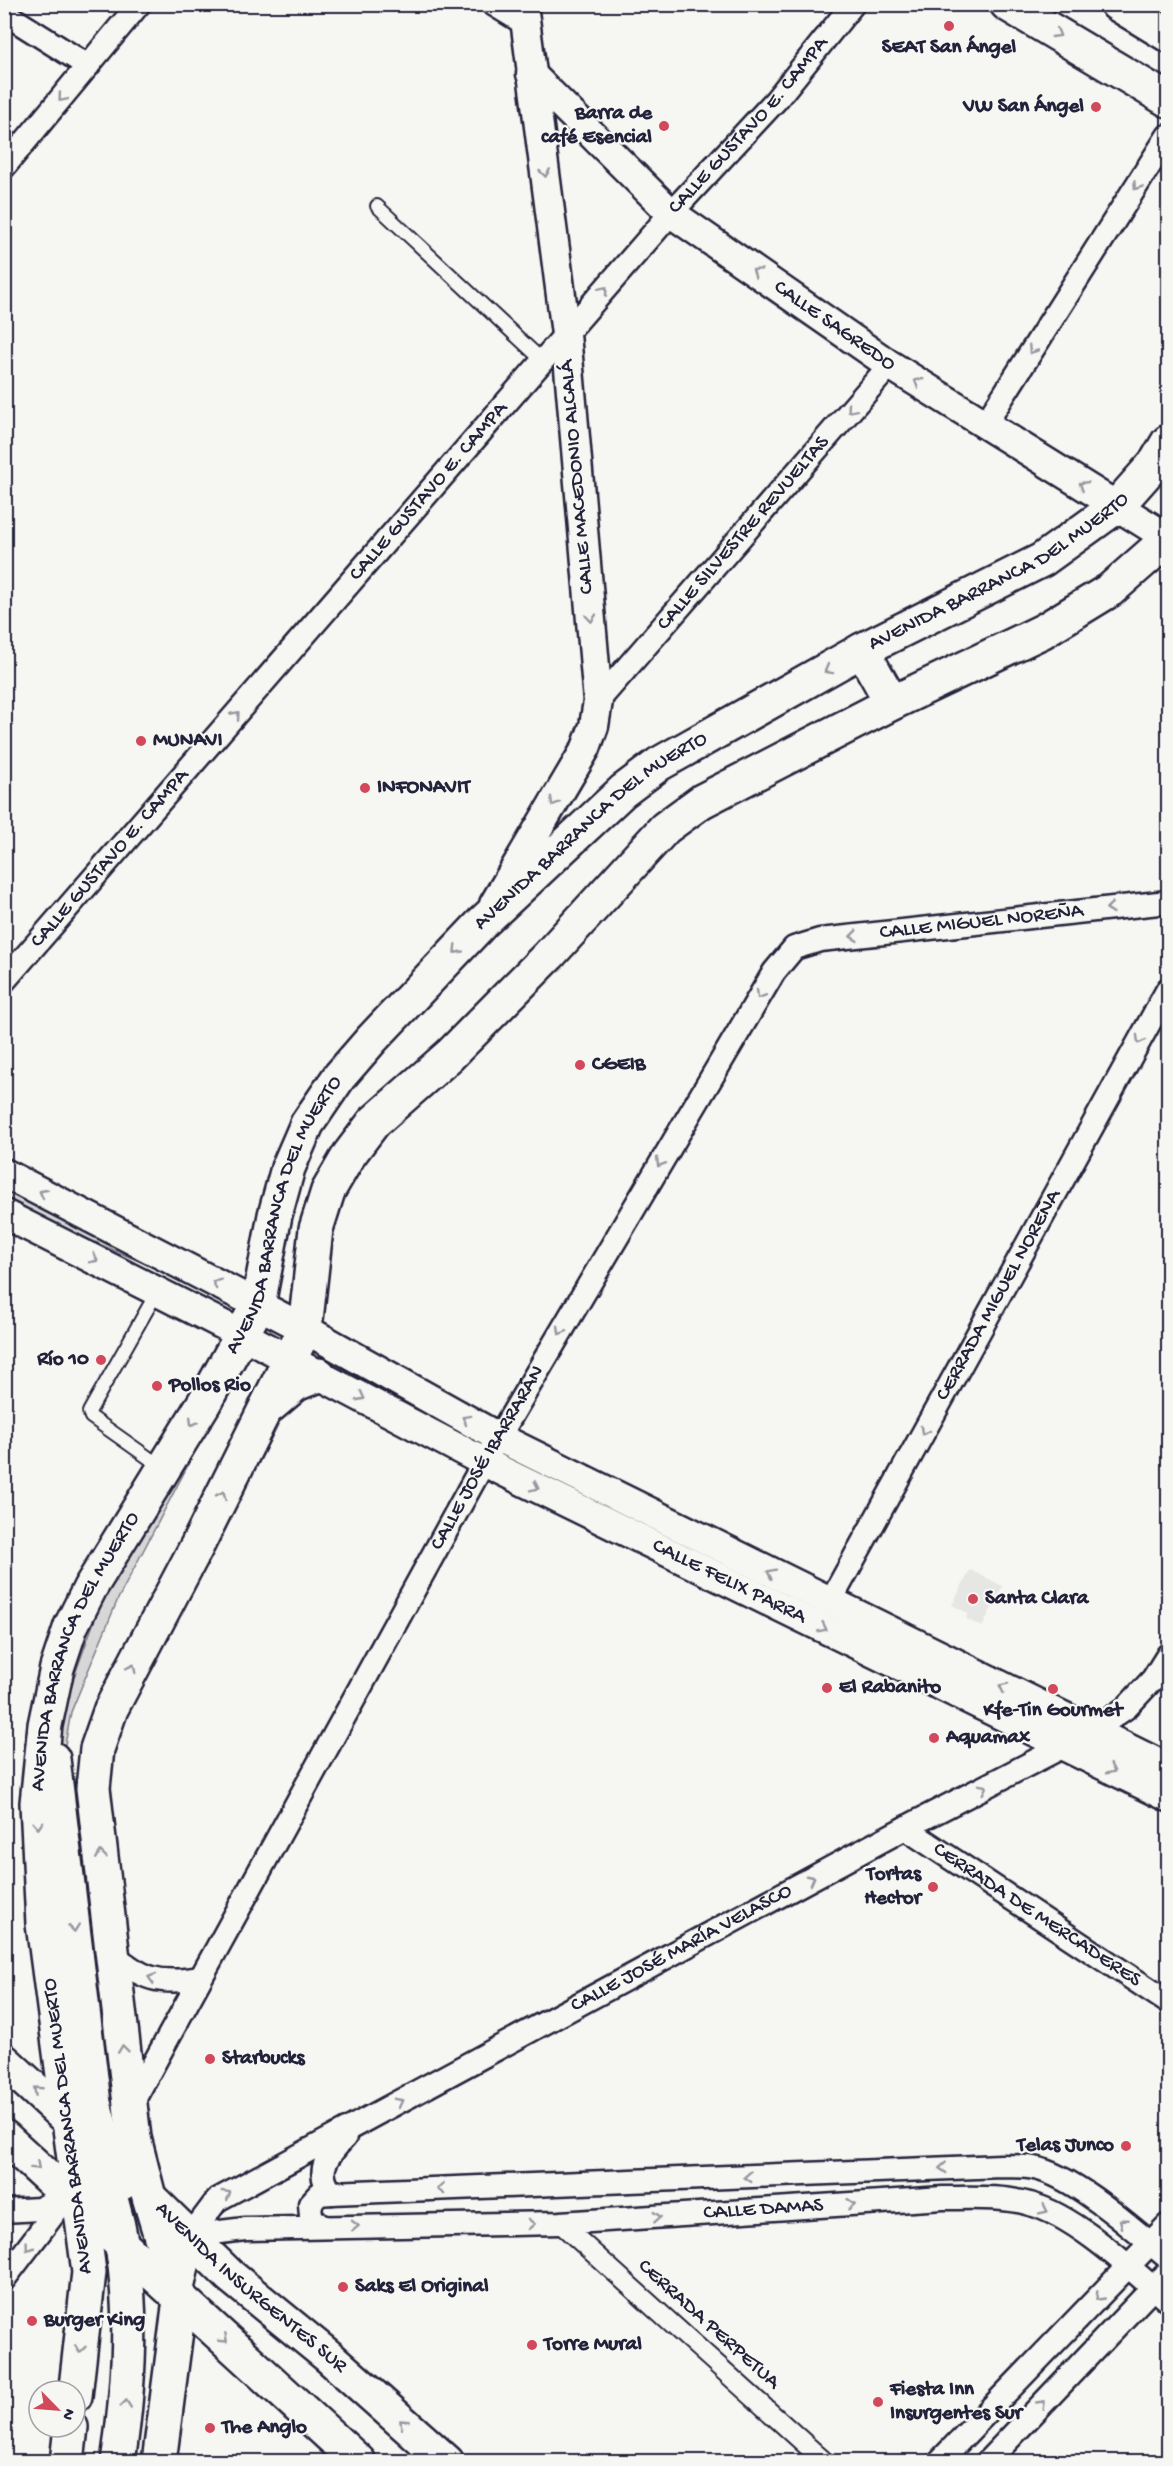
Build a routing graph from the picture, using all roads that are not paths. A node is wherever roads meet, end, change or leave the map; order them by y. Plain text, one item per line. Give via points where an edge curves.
1 (139, 4) edge
2 (493, 4) edge
3 (853, 4) edge
4 (1007, 4) edge
5 (1117, 4) edge
6 (4, 13) edge
7 (523, 14) edge
8 (1168, 35) edge
9 (88, 66) junction
10 (531, 74) junction
11 (1168, 100) edge
12 (1168, 136) edge
13 (4, 167) edge
14 (377, 206) dead end
15 (670, 213) junction
16 (566, 334) junction
17 (543, 361) junction
18 (890, 365) junction
19 (986, 423) junction
20 (1168, 442) edge
21 (1117, 507) junction
22 (1168, 539) edge
23 (862, 650) junction
24 (598, 701) junction
25 (892, 703) junction
26 (1168, 902) edge
27 (483, 922) junction
28 (794, 948) joint
29 (4, 981) edge
30 (1168, 989) edge
31 (4, 1173) edge
32 (4, 1214) edge
33 (157, 1291) junction
34 (258, 1305) junction
35 (305, 1329) junction
36 (243, 1335) junction
37 (291, 1360) junction
38 (319, 1375) junction
39 (261, 1417) junction
40 (498, 1437) junction
41 (484, 1462) junction
42 (164, 1469) junction
43 (830, 1602) junction
44 (1168, 1655) edge
45 (45, 1725) junction
46 (1093, 1731) junction
47 (1064, 1747) junction
48 (1168, 1768) edge
49 (1168, 1797) edge
50 (905, 1828) junction
51 (112, 1953) junction
52 (199, 1978) junction
53 (1168, 2002) edge
54 (4, 2061) edge
55 (130, 2107) junction
56 (356, 2126) junction
57 (4, 2137) edge
58 (74, 2137) junction
59 (108, 2157) junction
60 (547, 2186) junction
61 (333, 2193) junction
62 (149, 2197) junction
63 (75, 2202) junction
64 (4, 2211) edge
65 (560, 2223) junction
66 (1168, 2225) edge
67 (325, 2226) junction
68 (193, 2239) junction
69 (1151, 2243) junction
70 (120, 2245) junction
71 (1168, 2258) edge
72 (1128, 2267) junction
73 (4, 2279) edge
74 (1163, 2287) edge
75 (180, 2300) junction
76 (77, 2379) edge
77 (70, 2439) edge
78 (67, 2462) edge
79 (118, 2462) edge
80 (159, 2462) edge
81 (359, 2462) edge
82 (447, 2462) edge
83 (825, 2462) edge
84 (939, 2462) edge
85 (987, 2462) edge

1 - 9 street
2 - 7 street
3 - 15 street, CALLE GUSTAVO E. CAMPA via 776,100
4 -> 11 main road
5 - 8 main road
6 - 9 street
7 - 10 street, CALLE MACEDONIO ALCALÁ
9 -> 13 street
10 - 15 street, CALLE SAGREDO
10 -> 16 street, CALLE MACEDONIO ALCALÁ
12 -> 19 street
14 - 17 lane
16 -> 15 street, CALLE GUSTAVO E. CAMPA
18 -> 15 street, CALLE SAGREDO
16 - 17 street, CALLE GUSTAVO E. CAMPA
16 -> 24 street, CALLE MACEDONIO ALCALÁ
29 -> 17 street, CALLE GUSTAVO E. CAMPA
19 -> 18 street, CALLE SAGREDO
18 -> 24 street, CALLE SILVESTRE REVUELTAS
21 -> 19 street, CALLE SAGREDO
20 - 21 main road, AVENIDA BARRANCA DEL MUERTO
21 - 22 street, CALLE SAGREDO
21 - 23 main road, AVENIDA BARRANCA DEL MUERTO via 1042,560
22 - 25 main road, AVENIDA BARRANCA DEL MUERTO via 1110,590 1043,631
23 - 25 main road
23 -> 27 main road, AVENIDA BARRANCA DEL MUERTO via 641,777
24 -> 27 street, CALLE MACEDONIO ALCALÁ via 586,748
25 - 35 main road, AVENIDA BARRANCA DEL MUERTO via 702,801 665,828 549,955 458,1046 374,1122 328,1191 316,1229
26 -> 28 street, CALLE MIGUEL NOREÑA via 820,940
27 -> 34 main road, AVENIDA BARRANCA DEL MUERTO via 339,1077 307,1124 288,1168 275,1215
28 -> 40 street, CALLE JOSÉ IBARRARÁN via 774,972
30 -> 43 street, CERRADA MIGUEL NOREÑA
34 -> 31 street, CALLE FELIX PARRA
32 -> 33 street, CALLE FELIX PARRA
33 - 36 street, CALLE FELIX PARRA
33 - 42 lane via 89,1412
34 - 35 street, CALLE FELIX PARRA
34 - 36 main road, AVENIDA BARRANCA DEL MUERTO
35 - 37 main road, AVENIDA BARRANCA DEL MUERTO
40 -> 35 street, CALLE FELIX PARRA
36 - 37 street, CALLE FELIX PARRA
36 -> 42 main road, AVENIDA BARRANCA DEL MUERTO
37 - 38 street, CALLE FELIX PARRA
37 - 39 main road, AVENIDA BARRANCA DEL MUERTO
38 - 39 main road via 277,1398
38 -> 41 street, CALLE FELIX PARRA
51 -> 39 main road, AVENIDA BARRANCA DEL MUERTO via 93,1788 97,1749 111,1709
40 - 41 street, CALLE JOSÉ IBARRARÁN
43 -> 40 street, CALLE FELIX PARRA
41 -> 47 street, CALLE FELIX PARRA
41 - 52 street, CALLE JOSÉ IBARRARÁN
42 - 45 main road, AVENIDA BARRANCA DEL MUERTO via 90,1588 71,1626
46 -> 43 street, CALLE FELIX PARRA
44 - 46 street, CALLE JOSÉ MARÍA VELASCO via 1154,1679 1127,1707
45 -> 58 main road, AVENIDA BARRANCA DEL MUERTO via 37,1803 44,1924
45 -> 59 main road via 56,1771 94,2103
46 - 47 street, CALLE JOSÉ MARÍA VELASCO
46 - 48 street, CALLE FELIX PARRA
47 -> 49 street, CALLE FELIX PARRA
50 -> 47 street, CALLE JOSÉ MARÍA VELASCO
50 - 53 street, CERRADA DE MERCADERES
56 -> 50 street, CALLE JOSÉ MARÍA VELASCO
52 -> 51 street via 175,1982 152,1979 130,1969
55 -> 51 main road, AVENIDA BARRANCA DEL MUERTO
52 - 55 street, CALLE JOSÉ IBARRARÁN
58 -> 54 main road, AVENIDA INSURGENTES SUR
55 - 62 main road, AVENIDA BARRANCA DEL MUERTO
56 - 61 street via 325,2161 323,2178
68 -> 56 street, CALLE JOSÉ MARÍA VELASCO via 202,2218 217,2200
57 -> 63 main road
58 - 59 main road, AVENIDA INSURGENTES SUR
58 - 63 main road, AVENIDA BARRANCA DEL MUERTO
58 - 70 main road via 105,2178
59 - 62 main road, AVENIDA INSURGENTES SUR
59 - 75 main road
60 -> 61 street, CALLE DAMAS
60 - 65 street
69 -> 60 street, CALLE DAMAS via 1092,2198 1035,2169 1001,2166
61 - 67 street, CALLE DAMAS via 319,2194 310,2204 310,2216
62 - 68 main road, AVENIDA INSURGENTES SUR
62 - 75 main road, AVENIDA BARRANCA DEL MUERTO
63 - 64 street
63 - 70 main road
63 -> 73 street
63 -> 76 main road, AVENIDA BARRANCA DEL MUERTO via 89,2272
67 -> 65 street, CALLE DAMAS
65 -> 72 street, CALLE DAMAS via 943,2198 997,2199 1031,2204 1054,2215 1082,2231
65 - 83 street, CERRADA PERPETUA
66 - 69 street
67 - 68 street, CALLE DAMAS via 230,2230
68 - 75 street
82 -> 68 main road, AVENIDA INSURGENTES SUR via 328,2356 230,2276
69 - 71 street, CALLE DAMAS
69 - 72 street
70 - 75 main road
79 -> 70 main road via 129,2368 126,2285
72 - 74 street, CALLE DAMAS
72 -> 84 street
85 -> 74 street
75 - 80 main road, AVENIDA BARRANCA DEL MUERTO
75 -> 81 main road
77 - 78 main road

